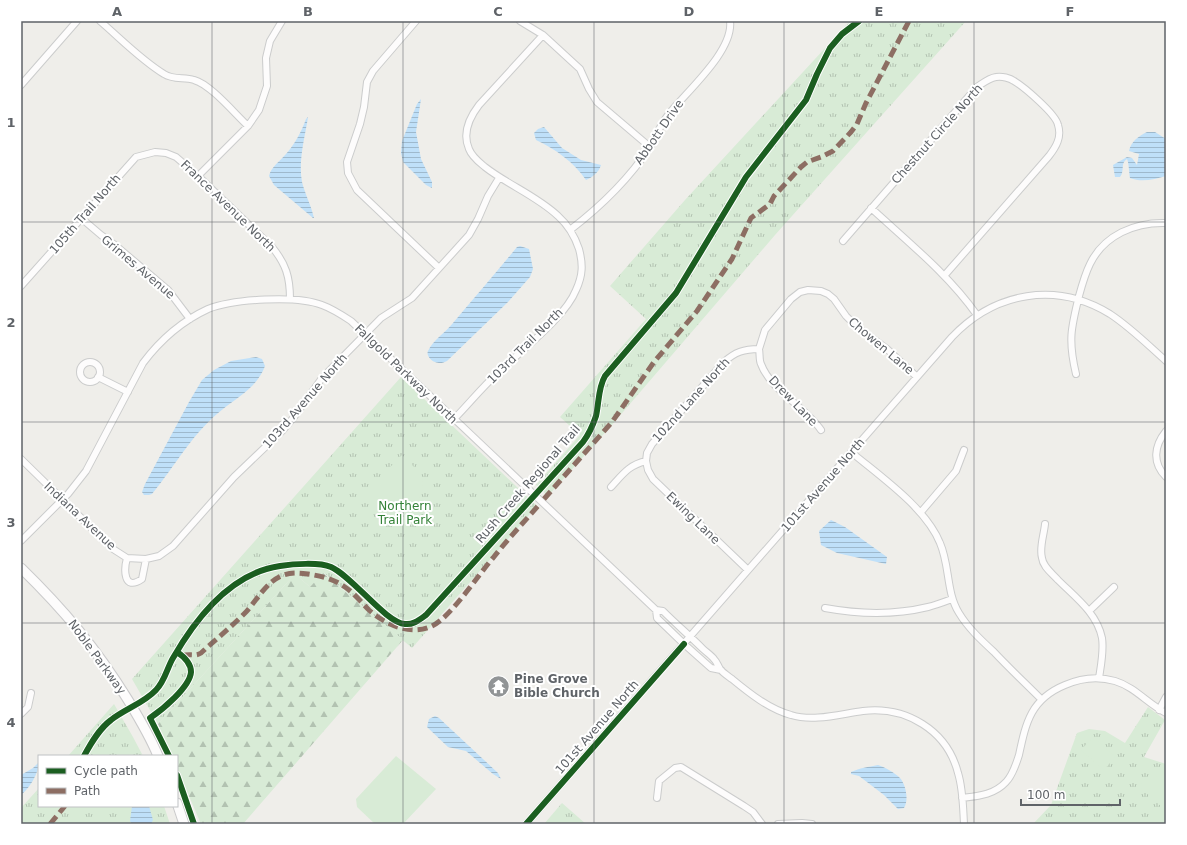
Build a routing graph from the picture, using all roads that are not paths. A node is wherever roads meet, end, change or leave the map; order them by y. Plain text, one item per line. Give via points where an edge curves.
1 (77, 21) edge
2 (100, 21) edge
3 (282, 21) edge
4 (416, 21) edge
5 (520, 21) edge
6 (730, 21) edge
7 (543, 35) junction
8 (21, 85) edge
9 (248, 126) junction
10 (650, 147) junction
11 (155, 152) joint
12 (198, 176) junction
13 (499, 178) junction
14 (871, 208) junction
15 (81, 218) junction
16 (1166, 223) edge
17 (570, 230) junction
18 (842, 241) dead end
19 (439, 268) junction
20 (944, 276) junction
21 (21, 286) edge
22 (290, 299) junction
23 (1078, 300) junction
24 (977, 315) junction
25 (190, 319) junction
26 (365, 334) junction
27 (759, 349) junction
28 (1166, 361) edge
29 (1076, 374) dead end
30 (98, 377) dead end
31 (917, 377) junction
32 (128, 392) junction
33 (454, 419) junction
34 (821, 430) dead end
35 (1166, 431) edge
36 (964, 450) dead end
37 (851, 452) junction
38 (21, 459) edge
39 (646, 461) junction
40 (1166, 477) edge
41 (611, 487) dead end
42 (62, 500) junction
43 (921, 512) junction
44 (1045, 524) dead end
45 (21, 542) edge
46 (127, 558) junction
47 (146, 559) junction
48 (21, 568) edge
49 (748, 570) junction
50 (1114, 587) dead end
51 (952, 599) junction
52 (825, 608) dead end
53 (656, 610) junction
54 (1089, 611) junction
55 (690, 637) junction
56 (684, 644) junction
57 (721, 670) junction
58 (1100, 678) junction
59 (31, 693) dead end
60 (1166, 697) edge
61 (1041, 699) junction
62 (1159, 710) junction
63 (1166, 713) edge
64 (21, 714) edge
65 (158, 755) edge
66 (657, 798) dead end
67 (962, 798) junction
68 (178, 806) edge
69 (184, 824) edge
70 (526, 824) edge
71 (762, 824) edge
72 (778, 824) edge
73 (812, 824) edge
74 (964, 824) edge

1 - 8 street
2 - 9 street via 150,65 166,75 195,80 207,86
3 - 9 street via 270,41 266,58 267,86 259,110
4 - 19 street via 373,71 367,82 360,124 347,162 348,173 357,190
5 - 7 street
6 - 10 street, Abbott Drive via 727,42 717,58 666,117
7 - 10 street via 580,69 597,102
7 - 13 street, 103rd Trail North via 479,105 471,115 467,128 466,139 470,151 476,160
9 - 12 street
10 - 17 street, Abbott Drive via 600,206
11 - 12 street, France Avenue North via 176,157
11 - 15 street, 105th Trail North via 136,157
12 - 22 street, France Avenue North via 261,235 281,258 290,283
13 - 17 street, 103rd Trail North via 559,216
13 - 19 street, 103rd Avenue North via 469,235
14 - 18 street, Chestnut Circle North
14 - 20 street
14 - 20 street, Chestnut Circle North via 977,87 987,80 996,77 1009,78 1021,85 1051,112 1058,124 1057,146
15 - 21 street, 105th Trail North
15 - 25 street, Grimes Avenue via 168,290
16 - 23 street via 1150,223 1135,227 1122,231 1108,240 1090,263
17 - 33 street, 103rd Trail North via 582,261 576,291 567,306 497,373
19 - 26 street, 103rd Avenue North via 412,298 381,318
20 - 24 street
22 - 25 street, Fallgold Parkway North via 230,303
22 - 26 street, Fallgold Parkway North via 321,304 336,311
23 - 24 street, 101st Avenue North via 1057,295 1029,296 1000,304
23 - 28 street, 101st Avenue North via 1112,315
23 - 29 street via 1070,340
24 - 31 street, 101st Avenue North via 945,345
25 - 32 street, Fallgold Parkway North via 169,333 154,348
26 - 33 street, Fallgold Parkway North
26 - 47 street, 103rd Avenue North via 322,378 283,430 234,477 173,546 158,556
27 - 31 street, Chowen Lane via 765,330 791,299 800,292 821,291 828,294 856,327 887,349
27 - 34 street, Drew Lane via 761,364 772,382 815,420
27 - 39 street, 102nd Lane North via 747,349 734,354 724,362 652,444
30 - 32 street
31 - 37 street, 101st Avenue North
32 - 42 street, Fallgold Parkway North via 86,471
33 - 53 street, Fallgold Parkway North
35 - 40 street via 1155,453 1160,472
36 - 43 street via 956,471
37 - 43 street
37 - 49 street, 101st Avenue North
38 - 42 street, Indiana Avenue
39 - 41 street via 627,469
39 - 49 street, Ewing Lane via 653,479
42 - 45 street, Fallgold Parkway North
42 - 46 street, Indiana Avenue via 113,549
43 - 51 street via 934,531 944,554
44 - 54 street via 1041,553 1044,564
46 - 47 street, Indiana Avenue
46 - 47 street via 125,576 132,582 142,579
48 - 65 main road, Noble Parkway via 62,609 96,652 141,721
49 - 55 street, 101st Avenue North
50 - 54 street
51 - 52 street via 928,607 877,613
51 - 61 street via 970,628
53 - 55 street, Fallgold Parkway North via 663,611
53 - 56 street, Fallgold Parkway North via 657,618
54 - 58 street via 1099,627 1102,638
55 - 56 street, 101st Avenue North
55 - 57 street, Fallgold Parkway North via 715,659
56 - 57 street, Fallgold Parkway North via 711,668
56 - 70 street, 101st Avenue North
57 - 67 street via 753,695 779,711 791,715 817,717 881,710 896,712 924,724 946,745 953,758
58 - 61 street via 1075,680
58 - 62 street via 1128,686
59 - 64 street via 28,707
60 - 62 street
61 - 67 street via 1026,725 1017,762 1007,781 990,793
62 - 63 street
66 - 71 street via 659,782 675,768 681,767 744,806
67 - 74 street
68 - 69 main road
72 - 73 street

